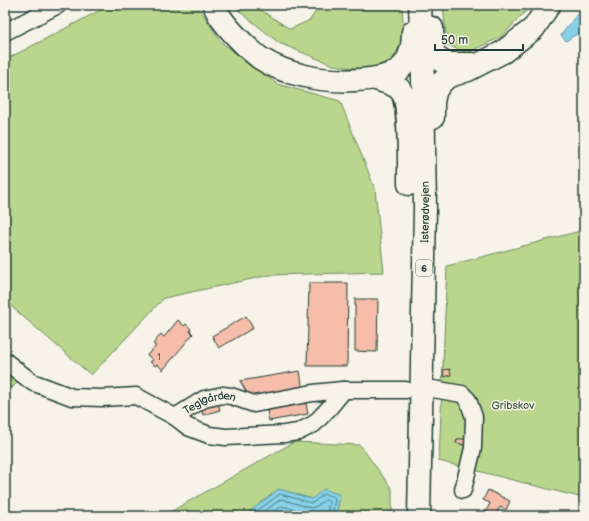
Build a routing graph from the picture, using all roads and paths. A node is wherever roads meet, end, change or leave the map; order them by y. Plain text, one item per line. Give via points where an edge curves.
1 (58, 5) edge
2 (214, 5) edge
3 (412, 5) edge
4 (420, 5) edge
5 (430, 5) edge
6 (550, 5) edge
7 (5, 32) edge
8 (481, 63) junction
9 (376, 79) junction
10 (424, 171) junction
11 (5, 361) edge
12 (422, 366) junction
13 (433, 389) dead end
14 (344, 390) junction
15 (406, 390) dead end
16 (175, 417) junction
17 (462, 490) dead end
18 (419, 516) edge

1 - 7 street
2 - 9 highway via 241,41 260,58 280,68 305,77 332,80
3 - 9 highway via 413,35 408,60 402,67
4 - 10 highway, Isterødvejen / 6
5 - 8 highway via 433,53 448,64
6 - 8 highway via 534,28 503,52
8 - 10 highway via 447,77 435,92 433,136
9 - 12 highway via 392,84 402,91 406,102 412,318
10 - 12 highway, Isterødvejen / 6
11 - 16 street, Teglgården via 32,382 72,397 136,396
12 - 18 highway, Isterødvejen / 6
13 - 17 street via 462,394 468,400 474,417 474,448
14 - 15 street, Teglgården
14 - 16 street, Teglgården via 254,404 223,395 204,399
14 - 16 street via 314,424 298,432 226,437 209,435 188,427

